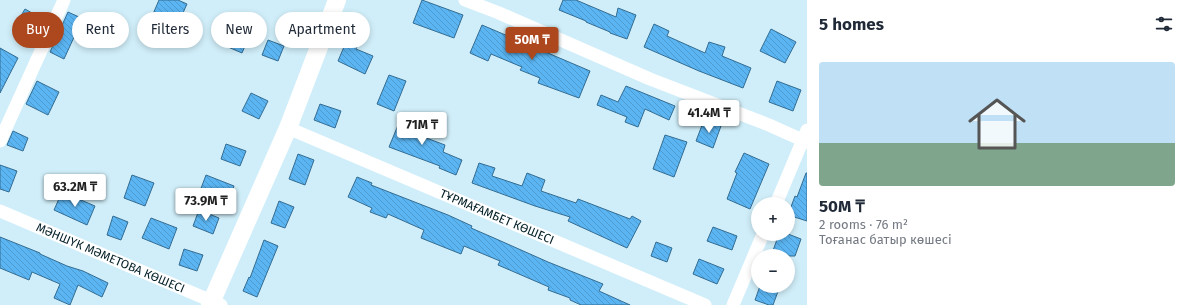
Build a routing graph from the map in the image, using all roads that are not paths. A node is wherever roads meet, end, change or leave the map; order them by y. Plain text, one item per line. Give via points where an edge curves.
1 (64, 0) edge
2 (337, 0) edge
3 (465, 0) edge
4 (4, 120) edge
5 (288, 128) junction
6 (806, 137) edge
7 (0, 141) edge
8 (779, 197) edge
9 (0, 211) edge
10 (760, 241) edge
11 (214, 304) edge
12 (706, 305) edge
13 (733, 305) edge

1 - 4 street
2 - 5 street
3 - 6 street via 650,79
4 - 7 street
5 - 11 street
5 - 12 street, ТҰРМАҒАМБЕТ КӨШЕСІ
6 - 8 street
9 - 11 street, МӘНШҮК МӘМЕТОВА КӨШЕСІ
10 - 13 street

